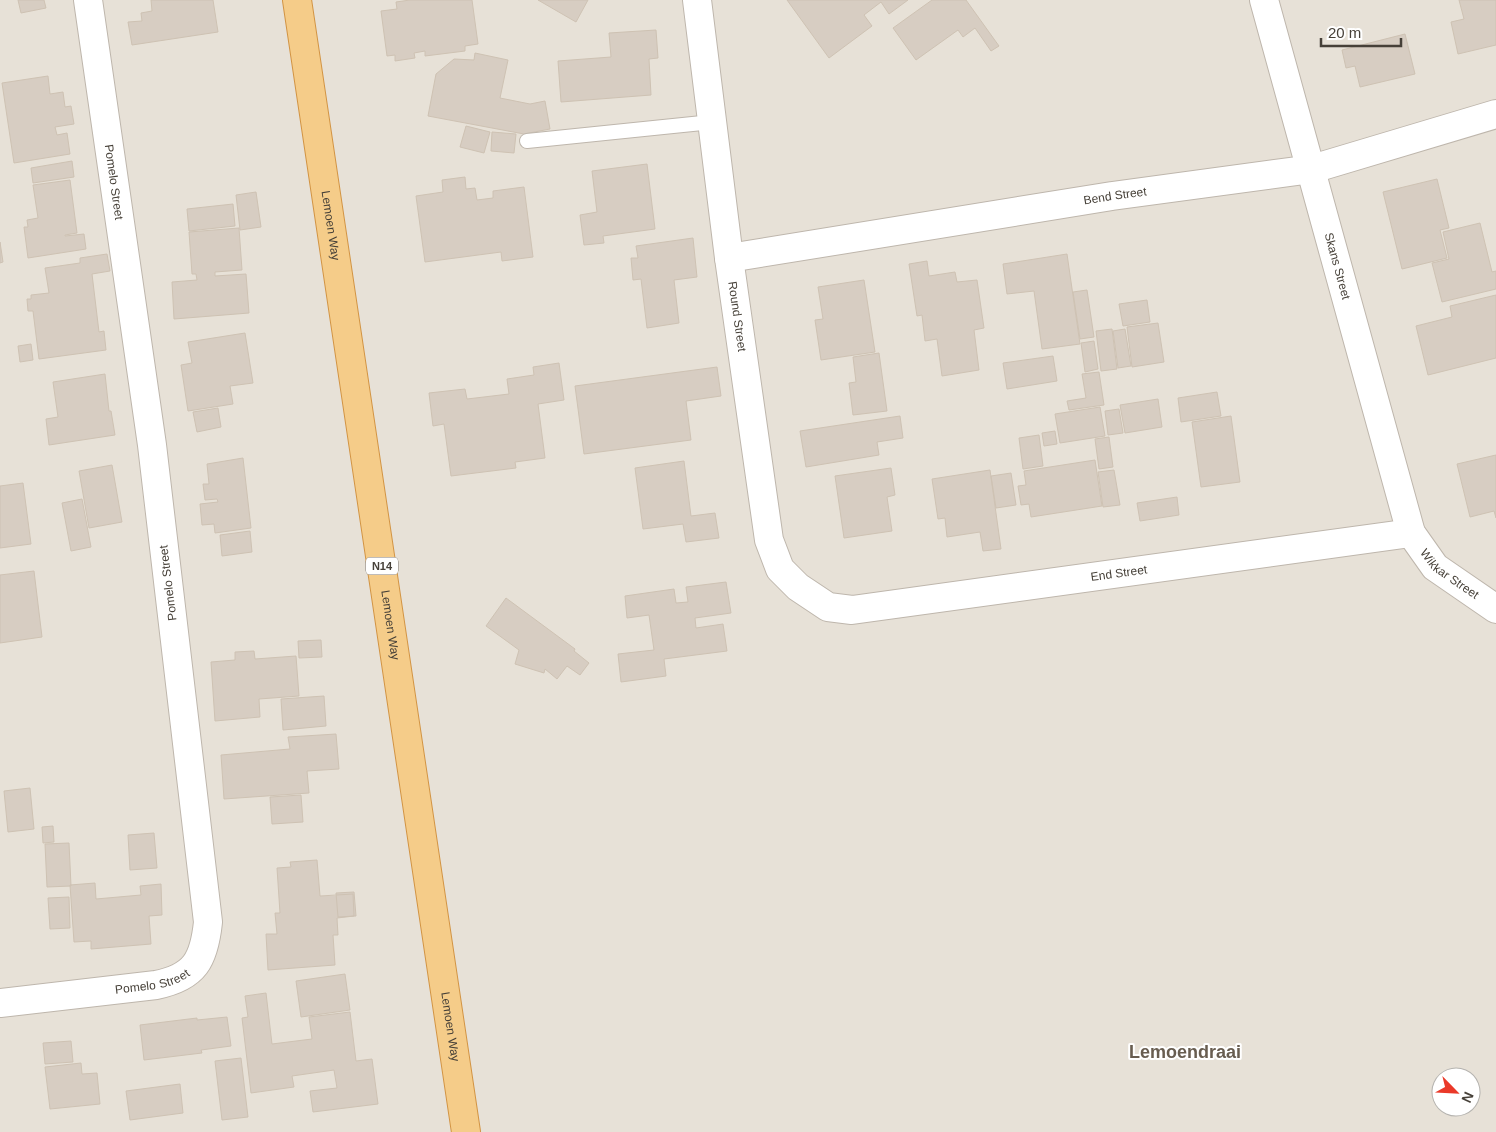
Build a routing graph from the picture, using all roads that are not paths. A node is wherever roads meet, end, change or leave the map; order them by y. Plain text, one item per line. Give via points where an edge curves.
1 (88, 0) edge
2 (297, 0) edge
3 (697, 0) edge
4 (1264, 0) edge
5 (1496, 114) edge
6 (712, 122) junction
7 (527, 141) dead end
8 (1312, 168) junction
9 (729, 258) junction
10 (1411, 533) junction
11 (828, 607) joint
12 (1496, 609) edge
13 (0, 1003) edge
14 (466, 1132) edge

1 - 13 street, Pomelo Street via 152,445 208,922 201,957 176,981
2 - 14 highway, Lemoen Way / N14
3 - 6 street, Round Street
4 - 8 street, Skans Street
5 - 8 street, Bend Street
6 - 7 lane
6 - 9 street, Round Street
8 - 9 street, Bend Street via 1112,196
8 - 10 street, Skans Street
9 - 11 street, Round Street via 769,540 780,569 798,587
10 - 11 street, End Street via 852,610
10 - 12 street, Wikkar Street via 1435,568

